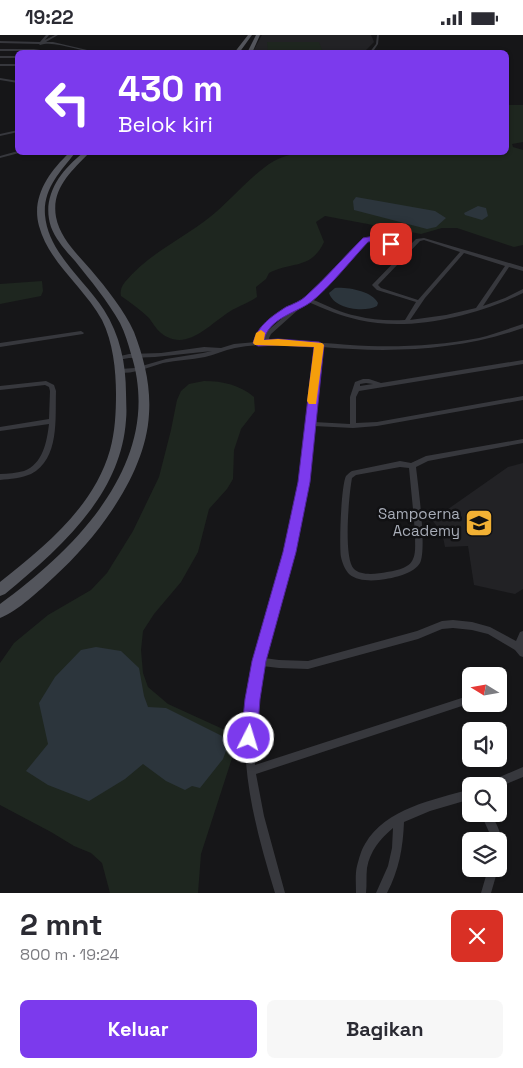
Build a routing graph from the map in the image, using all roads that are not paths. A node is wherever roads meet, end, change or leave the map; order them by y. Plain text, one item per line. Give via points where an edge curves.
1 (48, 35) edge
2 (57, 35) edge
3 (250, 35) edge
4 (258, 35) edge
5 (378, 35) edge
6 (0, 42) edge
7 (40, 43) junction
8 (46, 43) junction
9 (0, 50) edge
10 (15, 50) edge
11 (33, 50) edge
12 (88, 50) edge
13 (238, 50) edge
14 (250, 50) edge
15 (372, 50) edge
16 (0, 57) edge
17 (15, 57) edge
18 (15, 64) edge
19 (0, 65) edge
20 (0, 79) edge
21 (15, 82) edge
22 (15, 132) edge
23 (0, 135) edge
24 (15, 153) edge
25 (70, 155) edge
26 (84, 155) edge
27 (0, 157) edge
28 (408, 250) junction
29 (463, 251) junction
30 (508, 265) junction
31 (523, 269) edge
32 (523, 291) edge
33 (308, 300) junction
34 (420, 302) junction
35 (478, 308) junction
36 (406, 321) junction
37 (277, 322) junction
38 (523, 326) edge
39 (82, 333) dead end
40 (268, 342) junction
41 (258, 343) junction
42 (0, 345) edge
43 (319, 345) junction
44 (220, 349) junction
45 (138, 355) junction
46 (118, 358) junction
47 (523, 362) edge
48 (142, 367) junction
49 (120, 371) junction
50 (0, 388) edge
51 (523, 398) edge
52 (52, 421) junction
53 (311, 424) junction
54 (353, 426) junction
55 (0, 429) edge
56 (523, 441) edge
57 (412, 466) junction
58 (0, 477) edge
59 (0, 590) edge
60 (0, 612) edge
61 (523, 635) edge
62 (521, 650) edge
63 (259, 661) junction
64 (462, 702) edge
65 (252, 771) junction
66 (523, 772) edge
67 (507, 779) edge
68 (462, 797) edge
69 (399, 818) junction
70 (491, 877) edge
71 (280, 893) edge
72 (361, 893) edge
73 (381, 893) edge
74 (486, 893) edge

1 - 7 street
2 - 8 street
3 - 13 main road
4 - 14 main road
5 - 15 street
6 - 7 street
7 - 8 street
7 - 11 street
8 - 12 street
9 - 10 street
16 - 17 street
18 - 19 street
20 - 21 street
22 - 23 street
24 - 27 street
25 - 46 main road via 56,169 44,191 41,201 43,224 54,248 97,305 107,323
26 - 45 main road via 64,173 54,191 54,226 116,309
28 - 29 street via 422,239
28 - 33 street via 368,239
28 - 34 street via 374,286
29 - 30 street
29 - 34 street
30 - 31 street
30 - 35 street
32 - 35 street
33 - 36 street via 365,320
33 - 37 street
34 - 36 street
35 - 36 street via 437,318
37 - 40 street via 268,333
37 - 41 street via 261,332
38 - 43 street via 443,344 385,348
39 - 42 street
40 - 41 street
40 - 43 street
41 - 44 street
43 - 53 street
44 - 45 street
44 - 48 street
45 - 46 street
45 - 48 main road
46 - 49 main road
47 - 54 street via 380,385 373,381 357,383 353,397
48 - 49 street via 132,372
48 - 60 main road via 146,402 142,437 121,487 108,509 70,553
49 - 59 main road via 123,404 117,450 93,500 73,526
50 - 52 street via 49,383 53,391
51 - 54 street
52 - 55 street
52 - 58 street via 50,441 38,465 30,471
53 - 54 street
53 - 63 street via 299,513
56 - 57 street via 426,459
57 - 57 street via 419,548 416,562 402,573 354,574 347,566 345,553 349,477 384,467
61 - 62 street
62 - 63 street via 490,631 453,624 308,665
63 - 65 street via 250,731
64 - 65 street
65 - 71 street via 257,807
66 - 67 street
68 - 69 street
69 - 72 street via 379,831 367,852 361,873
69 - 73 street via 396,859
70 - 74 street

